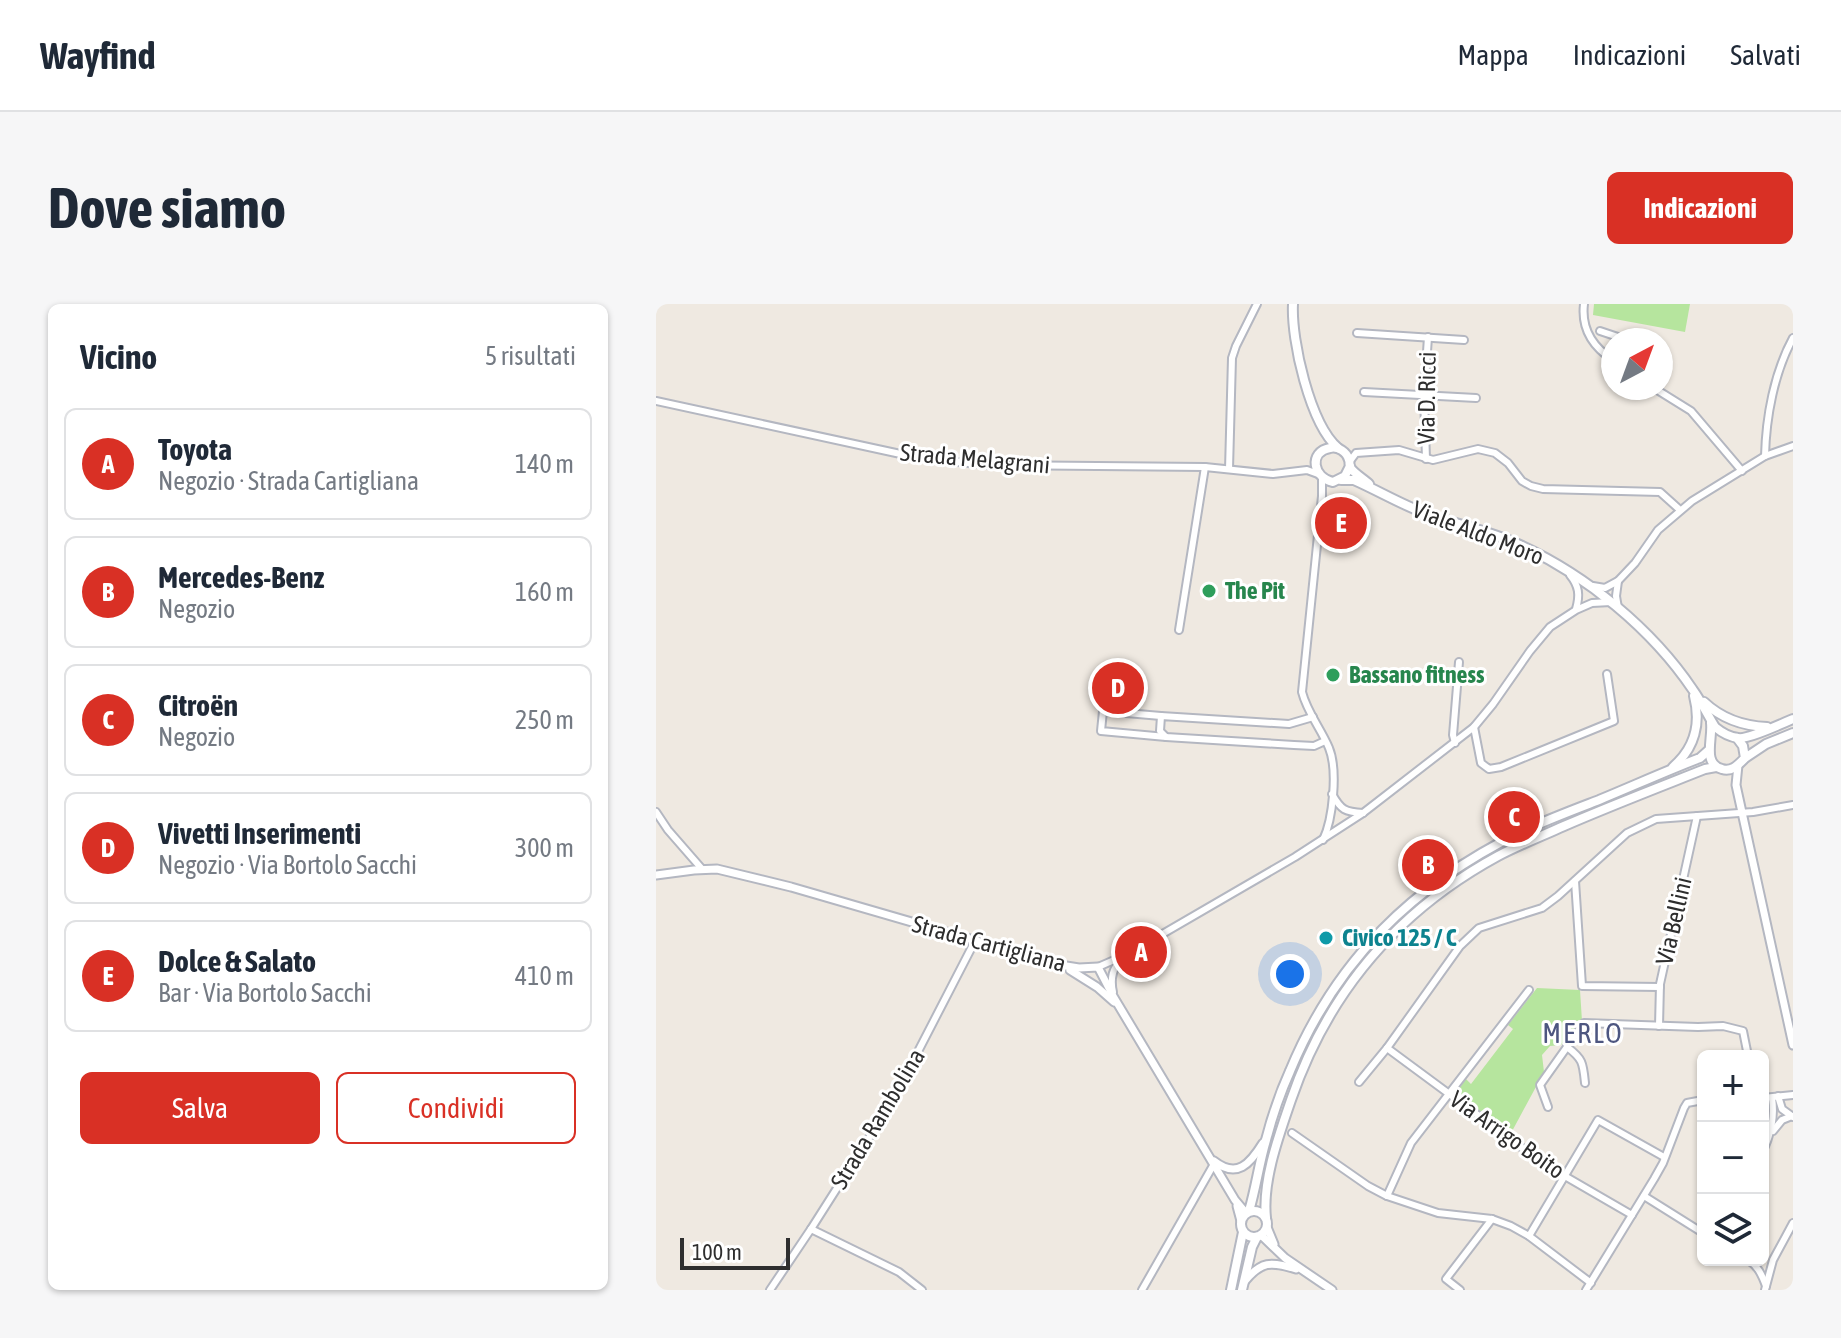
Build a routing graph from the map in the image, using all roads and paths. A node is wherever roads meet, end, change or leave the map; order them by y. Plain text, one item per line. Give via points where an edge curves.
1 (1257, 304) edge
2 (1293, 304) edge
3 (1584, 304) edge
4 (1357, 333) dead end
5 (1428, 337) junction
6 (1793, 338) edge
7 (1464, 340) dead end
8 (1601, 352) edge
9 (1364, 392) dead end
10 (1424, 396) junction
11 (1476, 398) dead end
12 (1673, 400) edge
13 (656, 401) edge
14 (1318, 419) junction
15 (1793, 446) edge
16 (1339, 449) junction
17 (1366, 452) junction
18 (1765, 456) junction
19 (1318, 457) junction
20 (1426, 459) junction
21 (1350, 464) junction
22 (1205, 467) junction
23 (1229, 469) junction
24 (1299, 471) junction
25 (1742, 471) junction
26 (1320, 476) junction
27 (1337, 481) junction
28 (1376, 490) junction
29 (1322, 496) junction
30 (1680, 510) junction
31 (1568, 572) junction
32 (1618, 581) junction
33 (1590, 585) junction
34 (1615, 605) junction
35 (1576, 610) junction
36 (1179, 630) dead end
37 (1459, 662) dead end
38 (1607, 674) dead end
39 (1691, 687) junction
40 (1697, 696) junction
41 (1161, 716) junction
42 (1313, 717) junction
43 (1710, 718) junction
44 (1793, 719) edge
45 (1474, 727) junction
46 (1774, 727) junction
47 (1793, 733) edge
48 (1726, 735) junction
49 (1166, 737) junction
50 (1737, 738) junction
51 (1325, 741) junction
52 (1455, 743) junction
53 (1710, 746) junction
54 (1741, 762) junction
55 (1719, 768) junction
56 (1670, 770) junction
57 (1736, 785) junction
58 (1332, 794) junction
59 (1793, 805) edge
60 (1339, 806) junction
61 (1331, 810) junction
62 (656, 812) edge
63 (1363, 813) junction
64 (1744, 813) junction
65 (1697, 816) junction
66 (1344, 827) junction
67 (1323, 840) junction
68 (702, 869) junction
69 (656, 875) edge
70 (1575, 881) junction
71 (975, 941) junction
72 (1128, 954) junction
73 (1060, 965) junction
74 (1098, 967) junction
75 (1660, 987) junction
76 (1529, 990) dead end
77 (1113, 996) junction
78 (1120, 1007) junction
79 (1659, 1026) junction
80 (1793, 1045) edge
81 (1567, 1047) junction
82 (1387, 1048) junction
83 (1747, 1050) edge
84 (1359, 1082) dead end
85 (1585, 1083) dead end
86 (1450, 1094) junction
87 (1793, 1095) edge
88 (1775, 1097) junction
89 (1769, 1098) edge
90 (1697, 1101) edge
91 (1548, 1107) dead end
92 (1792, 1117) edge
93 (1292, 1133) dead end
94 (1771, 1135) junction
95 (1266, 1139) junction
96 (1769, 1139) edge
97 (1664, 1157) junction
98 (1212, 1160) junction
99 (1564, 1176) junction
100 (1387, 1196) junction
101 (1644, 1196) junction
102 (1245, 1215) junction
103 (1632, 1215) junction
104 (1492, 1219) junction
105 (1793, 1223) edge
106 (811, 1229) junction
107 (1263, 1229) junction
108 (1697, 1229) edge
109 (1243, 1232) junction
110 (1529, 1236) junction
111 (1773, 1260) junction
112 (1769, 1261) edge
113 (1754, 1266) edge
114 (1302, 1270) junction
115 (1242, 1287) edge
116 (1588, 1287) edge
117 (1765, 1288) edge
118 (770, 1290) edge
119 (922, 1290) edge
120 (1142, 1290) edge
121 (1231, 1290) edge
122 (1332, 1290) edge
123 (1460, 1290) edge

1 - 23 street via 1232,358
2 - 14 main road, Viale Aldo Moro via 1295,343
3 - 8 street via 1588,335
4 - 5 street
5 - 7 street
5 - 10 street, Via D. Ricci
6 - 18 street via 1777,379
9 - 10 street
10 - 11 street
10 - 20 street, Via D. Ricci
12 - 25 street via 1691,411
13 - 22 street, Strada Melagrani via 919,458 988,465
14 - 16 main road, Viale Aldo Moro
14 - 19 main road, Viale Aldo Moro
15 - 18 street
16 - 17 street
16 - 19 main road via 1325,449
16 - 21 main road, Viale Aldo Moro
17 - 20 street via 1399,450
17 - 21 street via 1356,453
18 - 25 street
19 - 24 street
19 - 26 main road, Viale Aldo Moro
20 - 30 street via 1478,449 1495,453 1531,486 1660,492
21 - 27 main road
21 - 28 main road, Viale Aldo Moro
22 - 23 street, Strada Melagrani
22 - 36 street
23 - 24 street, Strada Melagrani
24 - 26 street, Strada Melagrani
25 - 30 street
26 - 27 main road, Viale Aldo Moro
26 - 29 street
27 - 28 main road, Viale Aldo Moro via 1354,480
27 - 29 street
28 - 31 main road, Viale Aldo Moro via 1521,545
29 - 42 street via 1302,692
30 - 32 street
31 - 33 main road, Viale Aldo Moro
31 - 35 street via 1578,587
32 - 33 street via 1605,588
32 - 34 street
33 - 34 main road, Viale Aldo Moro
34 - 35 street, Strada Cartigliana via 1592,603
34 - 39 main road, Viale Aldo Moro
35 - 45 street, Strada Cartigliana via 1540,638
37 - 52 street
38 - 45 street via 1614,721 1501,767 1489,769 1481,763
39 - 40 main road, Viale Aldo Moro
39 - 56 main road via 1696,729 1684,756
40 - 43 main road, Viale Aldo Moro
40 - 46 main road via 1734,721
41 - 42 street via 1289,724
41 - 49 street via 1160,731
41 - 49 street via 1103,711 1101,731
42 - 51 street
43 - 48 main road, Viale Aldo Moro
43 - 53 main road, Viale Aldo Moro
44 - 46 main road
45 - 52 street, Strada Cartigliana
46 - 50 main road
47 - 54 main road
48 - 50 main road
48 - 53 main road
49 - 51 street via 1314,746
50 - 54 main road via 1743,746
51 - 58 street via 1331,752
52 - 63 street, Strada Cartigliana
53 - 55 main road via 1710,759
53 - 56 main road via 1700,758
54 - 55 main road via 1733,769
54 - 57 street
55 - 57 street
55 - 107 main road via 1616,804 1498,856 1441,893 1394,933 1339,998 1312,1046 1279,1138
56 - 95 main road via 1522,832 1469,860 1405,908 1360,953 1330,994 1304,1039
57 - 64 street
58 - 60 street
58 - 61 street
59 - 64 street
60 - 63 street
60 - 66 street
61 - 66 street
61 - 67 street
62 - 68 street
63 - 66 street, Strada Cartigliana
64 - 65 street
64 - 80 street
65 - 70 street via 1656,819 1627,833
65 - 75 street, Via Bellini
66 - 67 street, Strada Cartigliana
67 - 72 street, Strada Cartigliana
68 - 69 street, Strada Cartigliana
68 - 71 street, Strada Cartigliana via 791,887
70 - 75 street via 1582,986
70 - 82 street via 1542,908 1479,928
71 - 73 street, Strada Cartigliana
71 - 106 street, Strada Rambolina via 893,1100
72 - 74 street, Strada Cartigliana
72 - 77 street via 1112,973
73 - 74 street, Strada Cartigliana
73 - 78 street
74 - 77 street
75 - 79 street, Via Bellini
76 - 86 street
77 - 78 street
78 - 98 street
79 - 81 street via 1584,1023
79 - 83 street via 1742,1030
81 - 85 street via 1584,1064
81 - 91 street via 1540,1085
82 - 84 street
82 - 86 street, Via Arrigo Boito
86 - 99 street, Via Arrigo Boito
86 - 100 street via 1411,1143
87 - 88 street
88 - 89 street
88 - 92 street
88 - 94 street
90 - 97 street via 1684,1108
92 - 94 street via 1782,1120
93 - 100 street
94 - 96 street
95 - 98 street via 1243,1167 1226,1168
95 - 102 main road
97 - 99 street via 1598,1120
97 - 101 street
98 - 102 street
98 - 120 street
99 - 103 street, Via Arrigo Boito
99 - 110 street
100 - 104 street via 1438,1213
101 - 103 street
101 - 108 street
102 - 107 main road via 1261,1212
102 - 109 main road
103 - 116 street
104 - 110 street
104 - 123 street via 1446,1279
105 - 111 street
106 - 118 street, Strada Rambolina
106 - 119 street via 899,1272
107 - 109 main road via 1249,1237
107 - 114 street via 1276,1249
107 - 115 main road via 1252,1247
109 - 121 main road
110 - 116 street
111 - 112 street
111 - 117 street
113 - 117 street
114 - 115 street via 1262,1265
114 - 122 street

